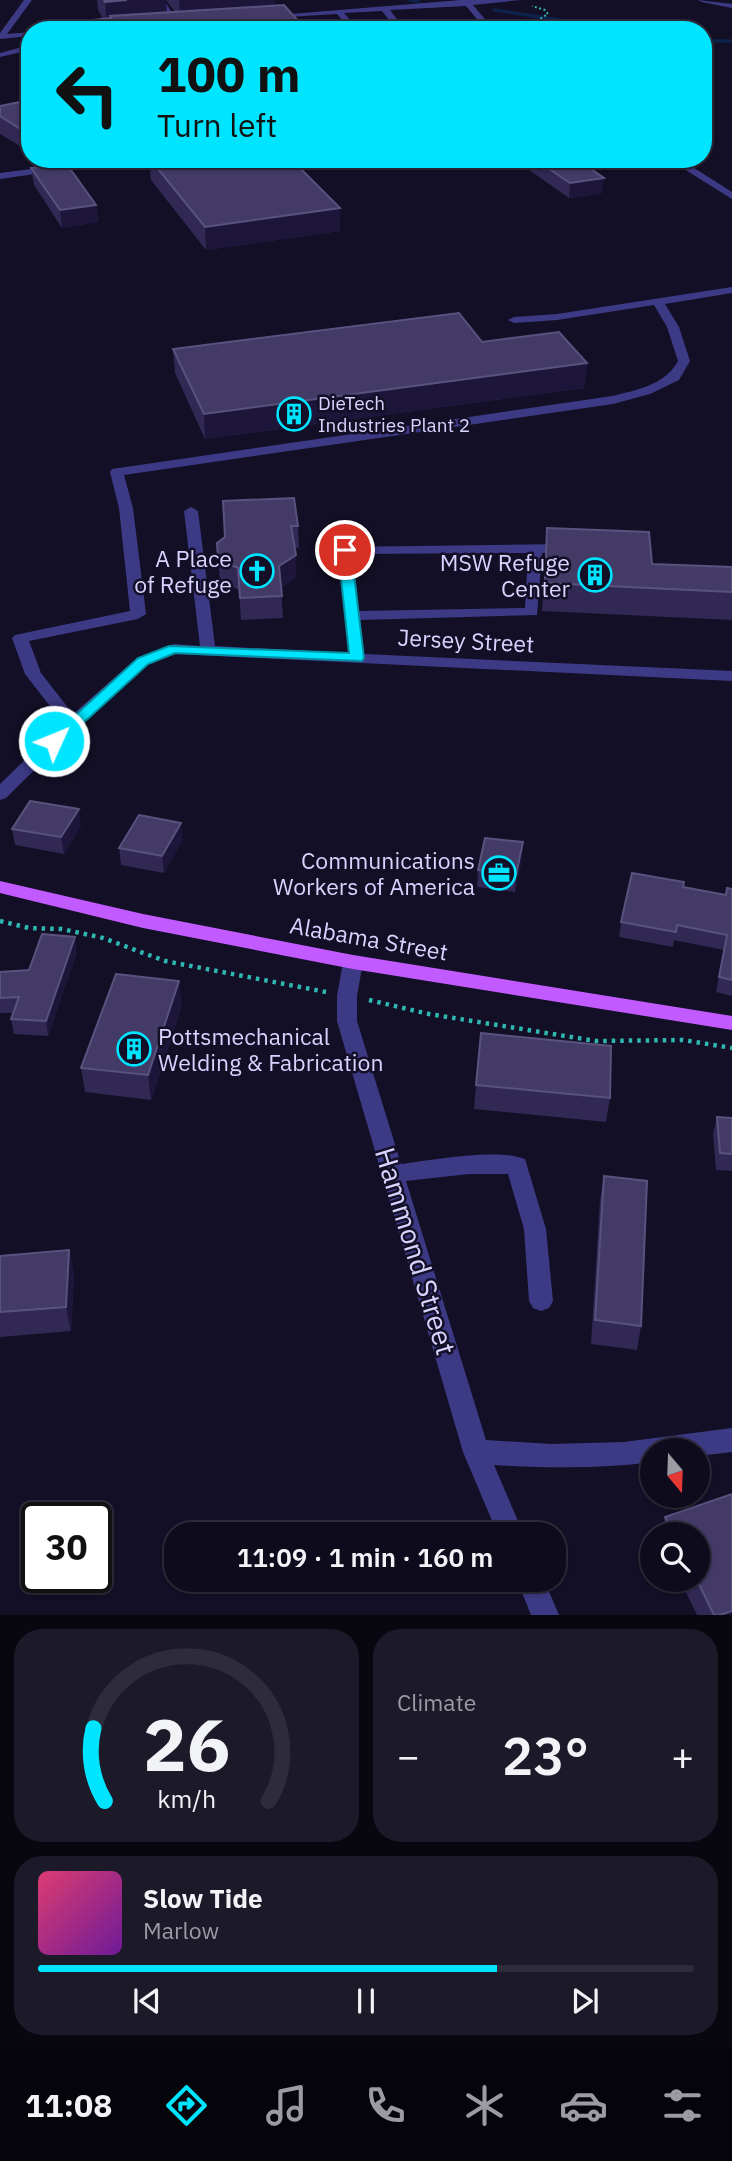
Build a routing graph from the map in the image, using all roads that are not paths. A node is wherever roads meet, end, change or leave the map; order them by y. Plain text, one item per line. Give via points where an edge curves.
1 (28, 0) edge
2 (160, 0) edge
3 (517, 0) edge
4 (702, 0) edge
5 (466, 1) edge
6 (732, 6) edge
7 (384, 8) junction
8 (338, 11) junction
9 (183, 12) edge
10 (170, 13) junction
11 (156, 14) edge
12 (257, 17) edge
13 (175, 21) edge
14 (347, 21) edge
15 (394, 21) edge
16 (483, 21) edge
17 (21, 35) edge
18 (1, 36) edge
19 (21, 49) edge
20 (0, 55) edge
21 (63, 168) edge
22 (687, 168) edge
23 (0, 176) edge
24 (732, 196) edge
25 (732, 290) edge
26 (658, 302) junction
27 (514, 320) dead end
28 (191, 511) dead end
29 (584, 548) edge
30 (535, 549) junction
31 (352, 616) junction
32 (208, 650) junction
33 (357, 658) junction
34 (732, 676) edge
35 (72, 723) junction
36 (0, 794) edge
37 (0, 887) edge
38 (353, 962) junction
39 (732, 1023) edge
40 (393, 1174) junction
41 (541, 1301) dead end
42 (732, 1440) edge
43 (476, 1452) junction
44 (506, 1522) edge
45 (535, 1592) edge
46 (545, 1615) edge

1 - 18 street
2 - 10 street
3 - 5 street
4 - 6 street
5 - 7 street
5 - 16 street
7 - 8 street
7 - 15 street
8 - 12 street
8 - 14 street
9 - 10 street
10 - 11 street
10 - 13 street
17 - 18 street
19 - 20 street
21 - 23 street
22 - 24 street
25 - 26 street
26 - 27 street
26 - 35 street via 673,327 684,361 675,377 646,391 613,400 117,472 126,508 138,614 20,638 33,674
28 - 32 street
29 - 30 street
30 - 31 street via 532,612
30 - 31 street via 345,550
31 - 33 street
32 - 33 street, Jersey Street
32 - 35 street, Jersey Street via 174,649 143,661
33 - 34 street, Jersey Street
35 - 36 street, Jersey Street
37 - 38 main road, Alabama Street
38 - 39 main road, Alabama Street
38 - 40 street, Hammond Street via 346,996 347,1021
40 - 41 street via 517,1165 535,1229
40 - 43 street, Hammond Street
42 - 43 street via 624,1454
43 - 44 street, Hammond Street
45 - 46 street

